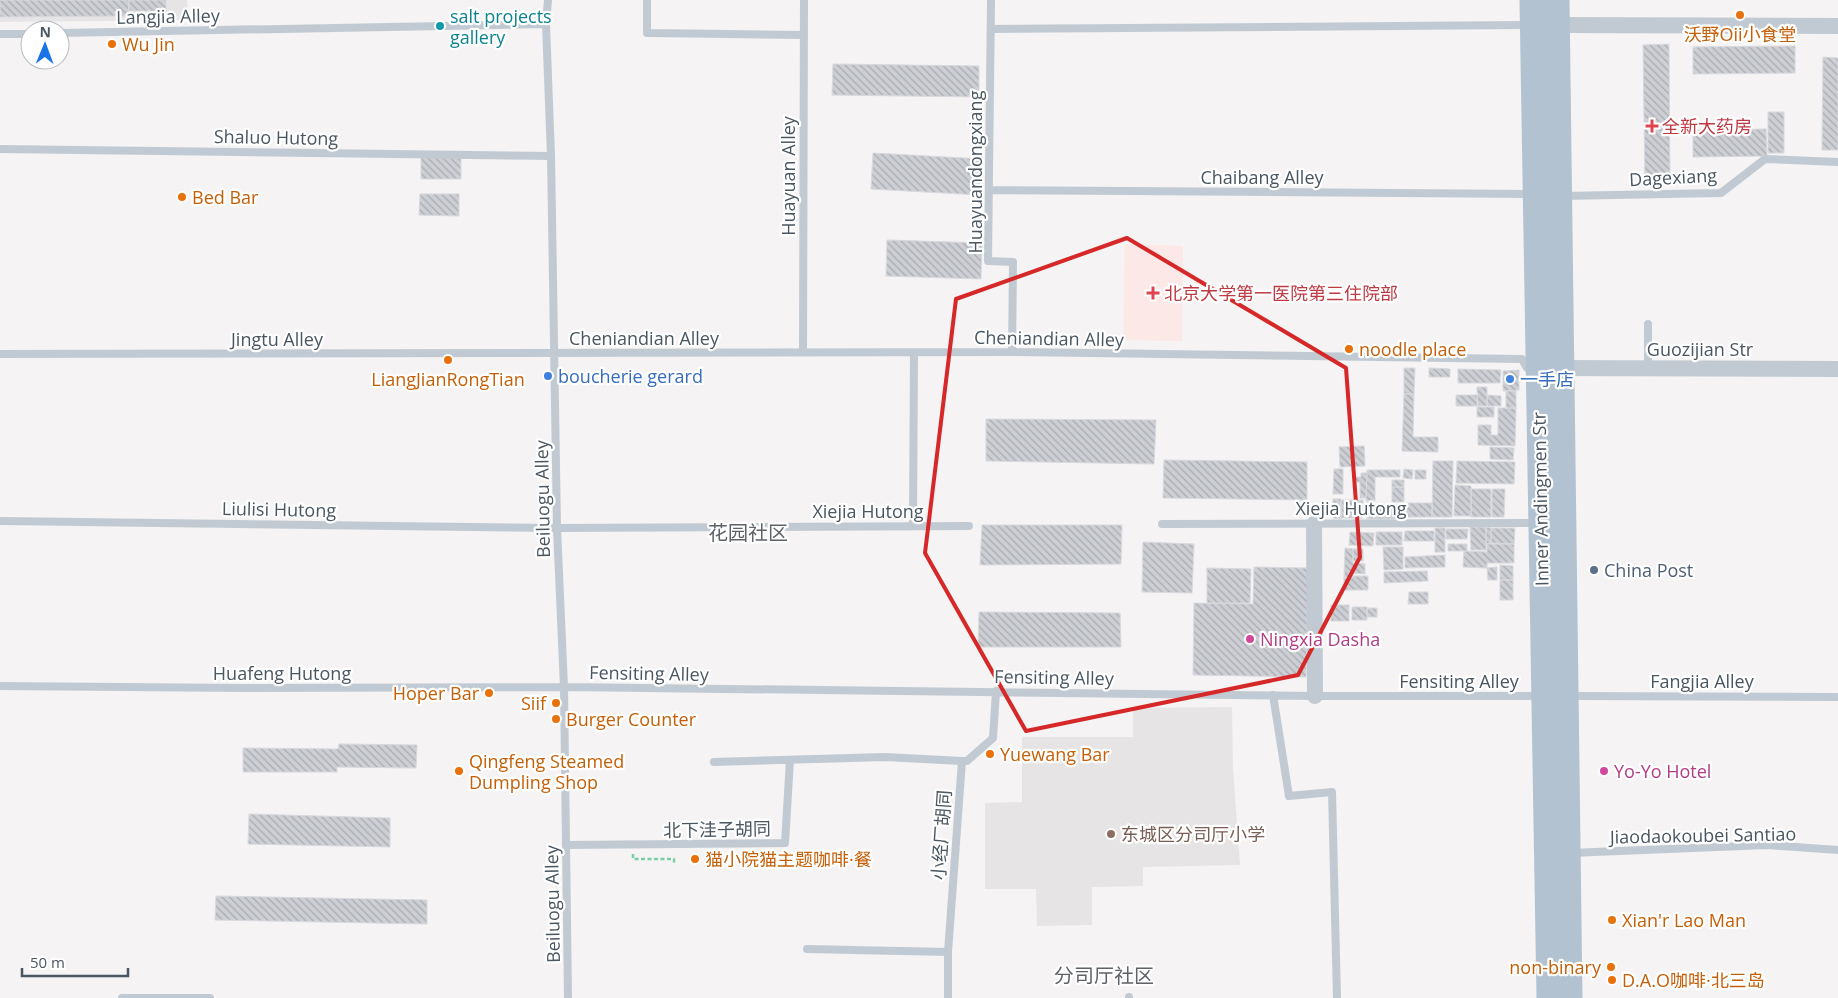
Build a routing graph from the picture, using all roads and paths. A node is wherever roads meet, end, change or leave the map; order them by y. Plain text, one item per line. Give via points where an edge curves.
1 (548, 0) edge
2 (647, 0) edge
3 (804, 0) edge
4 (991, 0) edge
5 (1532, 0) edge
6 (1557, 0) edge
7 (546, 24) junction
8 (1533, 24) junction
9 (1558, 25) junction
10 (1838, 26) edge
11 (991, 29) junction
12 (70, 33) edge
13 (0, 34) edge
14 (20, 34) edge
15 (804, 35) junction
16 (0, 149) edge
17 (551, 156) junction
18 (1838, 162) edge
19 (989, 190) junction
20 (1548, 195) junction
21 (1648, 324) dead end
22 (803, 352) junction
23 (914, 352) junction
24 (1012, 352) junction
25 (555, 353) junction
26 (0, 354) edge
27 (1550, 368) junction
28 (1648, 368) junction
29 (1838, 369) edge
30 (0, 521) edge
31 (1541, 523) junction
32 (1162, 524) dead end
33 (1314, 524) junction
34 (913, 526) junction
35 (969, 526) dead end
36 (557, 528) junction
37 (0, 686) edge
38 (564, 687) junction
39 (996, 691) junction
40 (1273, 695) junction
41 (1315, 696) junction
42 (1555, 696) junction
43 (1838, 697) edge
44 (790, 760) junction
45 (962, 761) junction
46 (714, 762) dead end
47 (566, 845) junction
48 (633, 845) junction
49 (1838, 850) edge
50 (1568, 853) junction
51 (674, 863) dead end
52 (807, 949) dead end
53 (948, 952) junction
54 (122, 998) edge
55 (210, 998) edge
56 (568, 998) edge
57 (948, 998) edge
58 (1338, 998) edge
59 (1548, 998) edge
60 (1570, 998) edge

1 - 7 lane, Beiluogu Alley
2 - 15 lane via 647,33
3 - 15 lane, Huayuan Alley
4 - 11 lane, Huayuandongxiang
5 - 8 main road, Inner Andingmen Str
6 - 9 main road, Inner Andingmen Str
7 - 12 lane, Langjia Alley
7 - 17 lane, Beiluogu Alley
8 - 11 lane
8 - 20 main road, Inner Andingmen Str
9 - 10 street
9 - 20 main road, Inner Andingmen Str
11 - 19 lane, Huayuandongxiang
13 - 14 lane
15 - 22 lane, Huayuan Alley
16 - 17 lane, Shaluo Hutong
17 - 25 lane, Beiluogu Alley
18 - 20 lane, Dagexiang via 1765,159 1721,193
19 - 20 lane, Chaibang Alley
19 - 24 lane, Huayuandongxiang via 988,261 1013,262
20 - 27 main road, Inner Andingmen Str
21 - 28 lane
22 - 23 lane, Cheniandian Alley
22 - 25 lane, Cheniandian Alley
23 - 24 lane, Cheniandian Alley
23 - 34 lane
24 - 27 lane, Cheniandian Alley via 1522,359 1527,368
25 - 26 lane, Jingtu Alley
25 - 36 lane, Beiluogu Alley
27 - 28 street, Guozijian Str
27 - 31 main road, Inner Andingmen Str
27 - 42 main road, Inner Andingmen Str
28 - 29 street, Guozijian Str
30 - 36 lane, Liulisi Hutong
31 - 33 lane, Xiejia Hutong
31 - 42 main road, Inner Andingmen Str
32 - 33 lane, Xiejia Hutong
33 - 41 street
34 - 35 lane, Xiejia Hutong
34 - 36 lane, Xiejia Hutong
36 - 38 lane, Beiluogu Alley
37 - 38 lane, Huafeng Hutong
38 - 39 lane, Fensiting Alley
38 - 47 lane, Beiluogu Alley
39 - 40 lane, Fensiting Alley
39 - 45 lane via 993,738 967,761
40 - 41 lane, Fensiting Alley
40 - 58 lane via 1289,796 1332,792
41 - 42 lane, Fensiting Alley
42 - 43 lane, Fangjia Alley
42 - 50 main road, Inner Andingmen Str
42 - 59 main road, Inner Andingmen Str
44 - 45 lane via 885,757
44 - 46 lane
44 - 48 lane, 北下洼子胡同 via 785,843
45 - 53 lane, 小经厂胡同
47 - 48 lane, 北下洼子胡同
47 - 56 lane, Beiluogu Alley
48 - 51 path via 633,859 674,859
49 - 50 lane, Jiaodaokoubei Santiao via 1767,846
50 - 60 main road, Inner Andingmen Str
52 - 53 lane
53 - 57 lane, 小经厂胡同
54 - 55 lane

